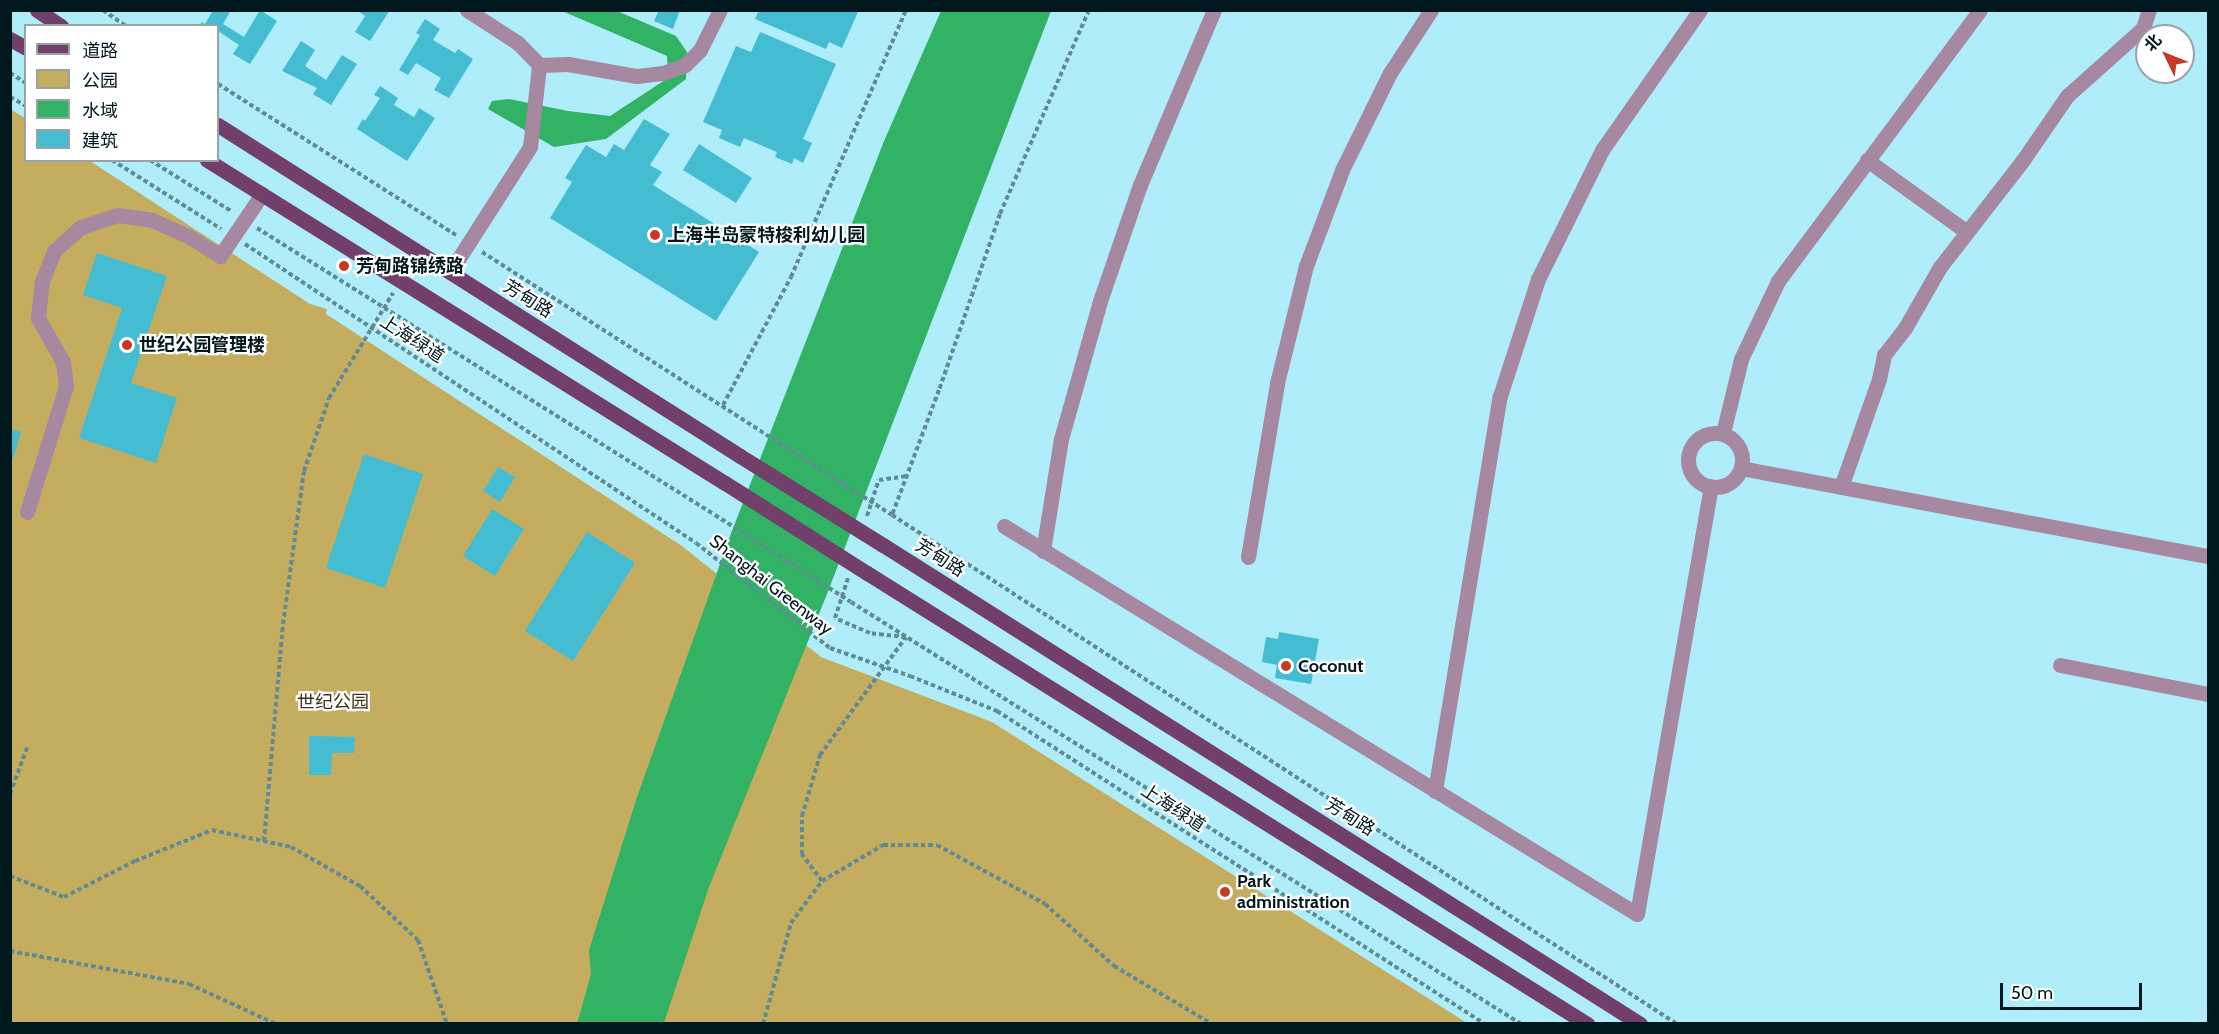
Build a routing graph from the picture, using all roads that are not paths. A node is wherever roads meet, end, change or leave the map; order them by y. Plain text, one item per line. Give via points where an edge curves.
1 (37, 10) edge
2 (56, 10) edge
3 (466, 10) edge
4 (720, 10) edge
5 (1214, 10) edge
6 (1431, 10) edge
7 (1700, 10) edge
8 (1980, 10) edge
9 (2149, 10) edge
10 (57, 24) edge
11 (66, 24) edge
12 (10, 39) edge
13 (24, 47) edge
14 (539, 65) junction
15 (219, 126) edge
16 (1867, 160) junction
17 (210, 162) edge
18 (262, 194) junction
19 (1967, 232) junction
20 (450, 272) junction
21 (1723, 434) junction
22 (1741, 468) junction
23 (1711, 486) junction
24 (1841, 486) junction
25 (27, 512) dead end
26 (1004, 526) dead end
27 (1043, 551) junction
28 (2208, 556) edge
29 (1248, 557) dead end
30 (2061, 665) dead end
31 (2208, 694) edge
32 (1435, 791) junction
33 (1587, 1023) edge
34 (1641, 1023) edge

1 - 10 main road
2 - 11 main road
3 - 14 street via 518,42
4 - 14 street via 700,50 685,65 663,73 637,76 568,63
5 - 27 street via 1140,185 1100,302 1061,439
6 - 29 street via 1390,73 1342,170 1306,266 1276,383
7 - 32 street via 1602,150 1538,279 1500,396
8 - 16 street
9 - 19 street via 2143,28 2067,96
12 - 13 main road
14 - 20 street via 530,147
15 - 20 main road, 芳甸路
16 - 19 street
16 - 21 street via 1778,281 1741,359
17 - 18 main road
18 - 25 street via 220,256 152,220 118,215 81,227 54,251 42,281 38,318 63,362 66,386
18 - 33 main road, bridge
19 - 24 street via 1884,355
20 - 34 main road, 芳甸路, bridge
21 - 22 street via 1739,447
21 - 23 street via 1702,435 1689,452 1691,473
22 - 23 street via 1728,484
22 - 24 street
23 - 32 street via 1637,914
24 - 28 street
26 - 27 street
27 - 32 street
30 - 31 street

